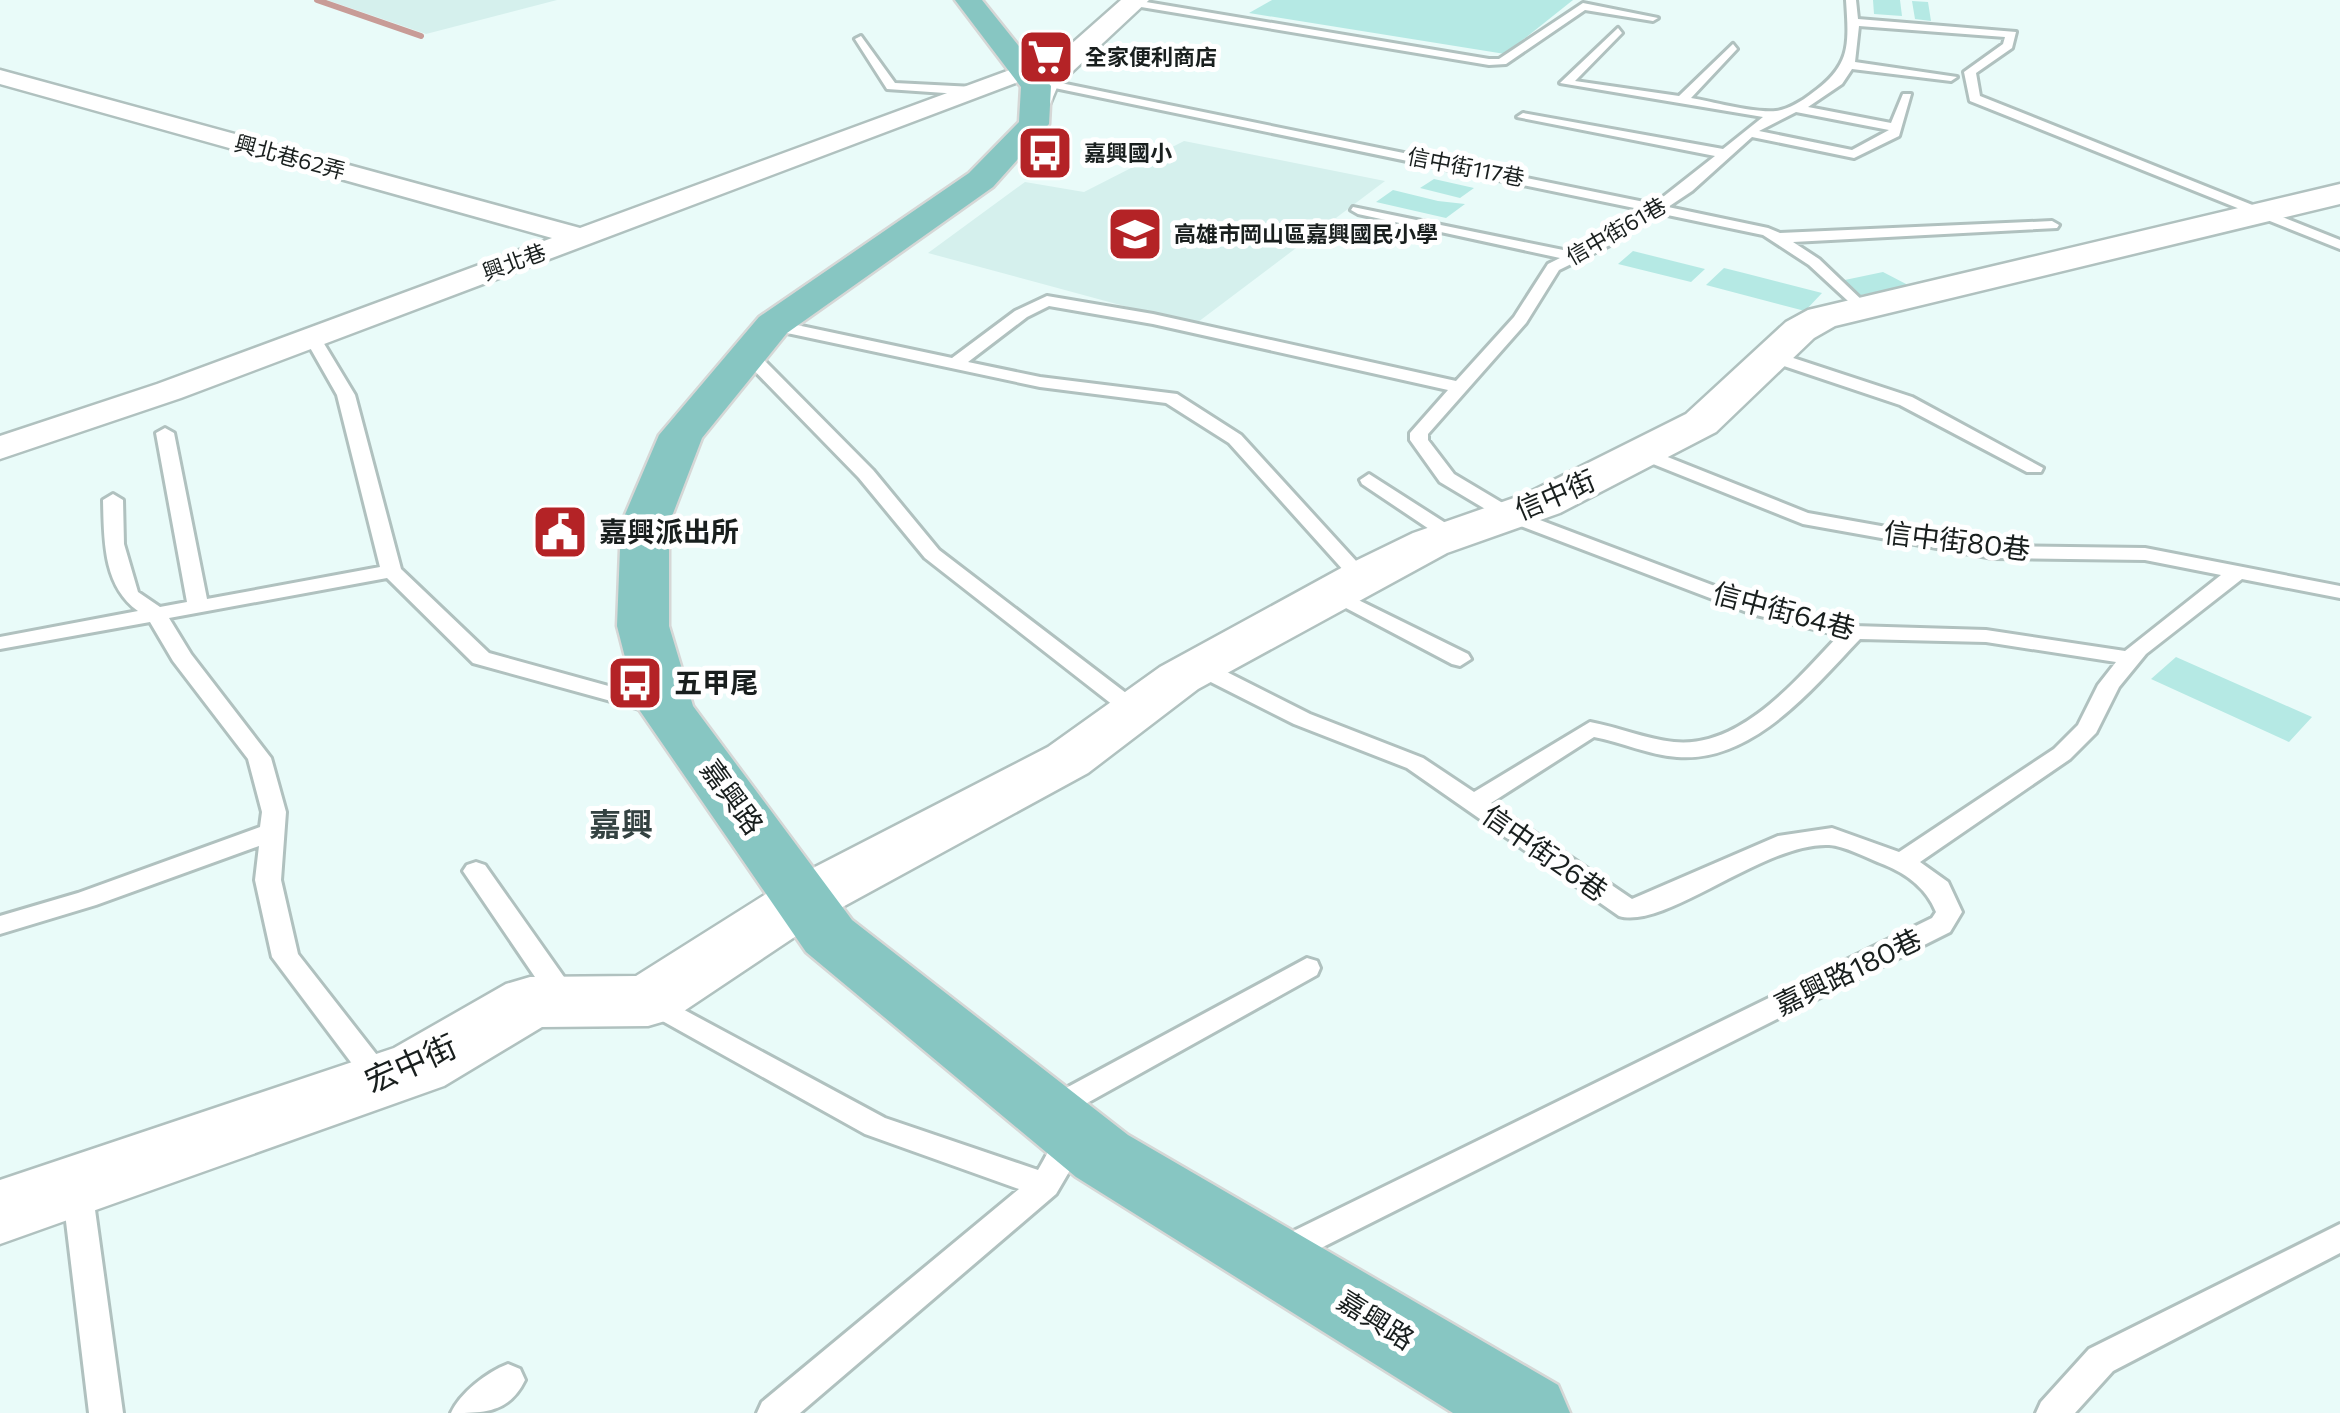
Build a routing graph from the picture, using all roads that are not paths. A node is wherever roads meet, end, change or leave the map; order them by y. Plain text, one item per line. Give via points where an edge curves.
1 (968, 0) edge
2 (1851, 0) edge
3 (1134, 2) edge
4 (1652, 18) dead end
5 (1853, 22) junction
6 (1618, 31) dead end
7 (861, 39) dead end
8 (1733, 46) dead end
9 (1849, 65) junction
10 (0, 77) edge
11 (1950, 77) dead end
12 (1037, 84) junction
13 (974, 91) junction
14 (1907, 96) dead end
15 (1682, 100) junction
16 (1794, 108) junction
17 (1778, 115) junction
18 (1522, 117) dead end
19 (1896, 128) junction
20 (1750, 133) junction
21 (1726, 154) junction
22 (2340, 194) edge
23 (1660, 206) junction
24 (1358, 210) dead end
25 (2260, 213) junction
26 (2052, 225) dead end
27 (580, 237) junction
28 (1777, 238) junction
29 (2340, 245) edge
30 (1576, 257) junction
31 (1860, 308) junction
32 (312, 338) junction
33 (760, 339) junction
34 (1772, 356) junction
35 (958, 361) junction
36 (1458, 387) junction
37 (165, 433) dead end
38 (0, 448) edge
39 (1644, 454) junction
40 (2034, 468) dead end
41 (1368, 480) dead end
42 (114, 500) dead end
43 (1509, 515) junction
44 (1450, 535) junction
45 (391, 571) junction
46 (2238, 572) junction
47 (1348, 586) junction
48 (2340, 592) edge
49 (198, 607) junction
50 (157, 615) junction
51 (1854, 632) junction
52 (0, 643) edge
53 (2131, 658) junction
54 (1460, 659) dead end
55 (1200, 667) junction
56 (666, 708) junction
57 (1136, 711) junction
58 (1474, 803) junction
59 (272, 832) junction
60 (1902, 862) junction
61 (476, 871) dead end
62 (804, 900) junction
63 (0, 926) edge
64 (1308, 968) dead end
65 (648, 1000) junction
66 (566, 1002) junction
67 (380, 1081) junction
68 (1060, 1125) junction
69 (1045, 1185) junction
70 (76, 1186) junction
71 (0, 1212) edge
72 (2340, 1238) edge
73 (1273, 1256) junction
74 (508, 1380) dead end
75 (106, 1413) edge
76 (468, 1413) edge
77 (774, 1413) edge
78 (1528, 1413) edge
79 (2053, 1413) edge

1 - 12 main road
2 - 5 lane
3 - 4 lane via 1489,62 1502,62 1583,6
3 - 12 street
5 - 9 lane
5 - 25 lane via 2012,34 2008,46 1970,72 1974,98
6 - 15 lane via 1566,83
7 - 13 lane via 891,86
8 - 15 lane
9 - 11 lane
9 - 16 lane, 信中街61巷 via 1838,81
10 - 27 street, 興北巷62弄
12 - 13 street, 興北巷
12 - 23 lane, 信中街117巷
12 - 33 main road, 嘉興路 via 1030,133 981,180
13 - 27 street, 興北巷
14 - 19 lane
15 - 17 lane
16 - 17 lane, 信中街61巷
16 - 19 lane
17 - 20 lane, 信中街61巷
18 - 21 lane
19 - 20 lane via 1854,154
20 - 21 lane, 信中街61巷
21 - 23 lane, 信中街61巷
22 - 25 street, 信中街
23 - 28 lane, 信中街117巷
23 - 30 lane, 信中街61巷
24 - 30 lane
25 - 29 lane
25 - 31 street, 信中街
26 - 28 lane
27 - 32 street, 興北巷
28 - 31 lane, 信中街117巷 via 1814,262
30 - 36 lane, 信中街61巷 via 1548,272 1520,320
31 - 34 street, 信中街 via 1800,330
32 - 38 street, 興北巷
32 - 45 lane via 346,395
33 - 35 lane
33 - 56 main road, 嘉興路 via 681,434 645,524 644,626
33 - 57 lane via 932,554
34 - 39 street, 信中街 via 1710,416
34 - 40 lane via 1906,401
35 - 36 lane via 1047,301
35 - 47 lane via 1040,382 1171,398 1235,439
36 - 43 lane, 信中街61巷 via 1419,440 1448,478
37 - 49 lane
39 - 43 street, 信中街
39 - 46 lane, 信中街80巷 via 1803,518 1992,552 2145,554
41 - 44 lane
42 - 50 lane via 114,544 129,595
43 - 44 street, 信中街
43 - 51 lane, 信中街64巷 via 1760,610
44 - 47 street, 信中街
45 - 49 lane
45 - 56 lane via 481,658
46 - 48 lane, 信中街80巷
46 - 53 lane
47 - 54 lane
47 - 55 street, 信中街
49 - 50 lane
50 - 52 lane
50 - 59 lane via 259,758 274,812
51 - 53 lane, 信中街64巷 via 1986,636
51 - 58 lane via 1761,720 1702,748 1650,745 1590,728
53 - 60 lane via 2088,728 2062,754
55 - 57 street, 信中街
55 - 58 lane, 信中街26巷 via 1302,719 1415,762
56 - 62 main road, 嘉興路
57 - 62 street, 信中街 via 1068,760
58 - 60 lane, 信中街26巷 via 1628,909 1805,836 1832,836
59 - 63 lane
59 - 67 lane via 268,880 285,956
60 - 73 lane, 嘉興路180巷 via 1939,888 1949,912 1942,925
61 - 66 lane
62 - 65 street
62 - 68 main road, 嘉興路 via 829,936
64 - 68 lane
65 - 66 street, 宏中街
65 - 69 lane via 875,1126
66 - 67 street, 宏中街 via 530,1002 419,1067
67 - 70 street, 宏中街
68 - 69 lane
68 - 73 main road, 嘉興路
69 - 77 lane
70 - 71 street, 宏中街
70 - 75 lane
72 - 79 lane via 2101,1360
73 - 78 main road, 嘉興路 via 1455,1385
74 - 76 lane

